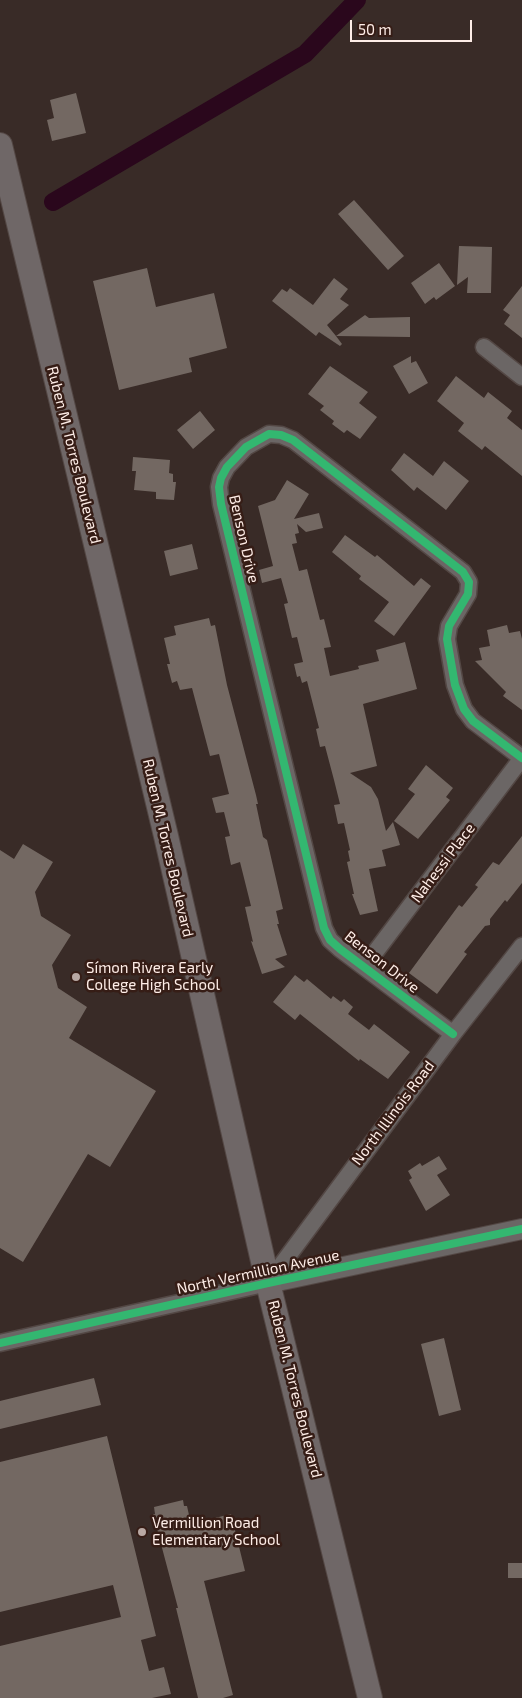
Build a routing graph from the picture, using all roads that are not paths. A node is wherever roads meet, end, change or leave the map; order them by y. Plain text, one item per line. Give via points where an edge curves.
1 (0, 145) edge
2 (484, 347) dead end
3 (522, 378) edge
4 (522, 758) edge
5 (522, 946) edge
6 (364, 968) junction
7 (453, 1034) junction
8 (522, 1229) edge
9 (268, 1283) junction
10 (0, 1343) edge
11 (370, 1698) edge

1 - 9 main road, Ruben M. Torres Boulevard via 166,836
2 - 3 street
4 - 6 street, Nahessi Place
4 - 6 street, Benson Drive via 473,721 464,709 455,685 447,639 449,626 468,594 468,582 463,572 293,440 281,434 269,434 246,447 221,478 221,504 324,928 340,949
5 - 7 street, North Illinois Road
6 - 7 street, Benson Drive
7 - 9 street, North Illinois Road
8 - 9 street, North Vermillion Avenue
9 - 10 street, North Vermillion Avenue
9 - 11 main road, Ruben M. Torres Boulevard

